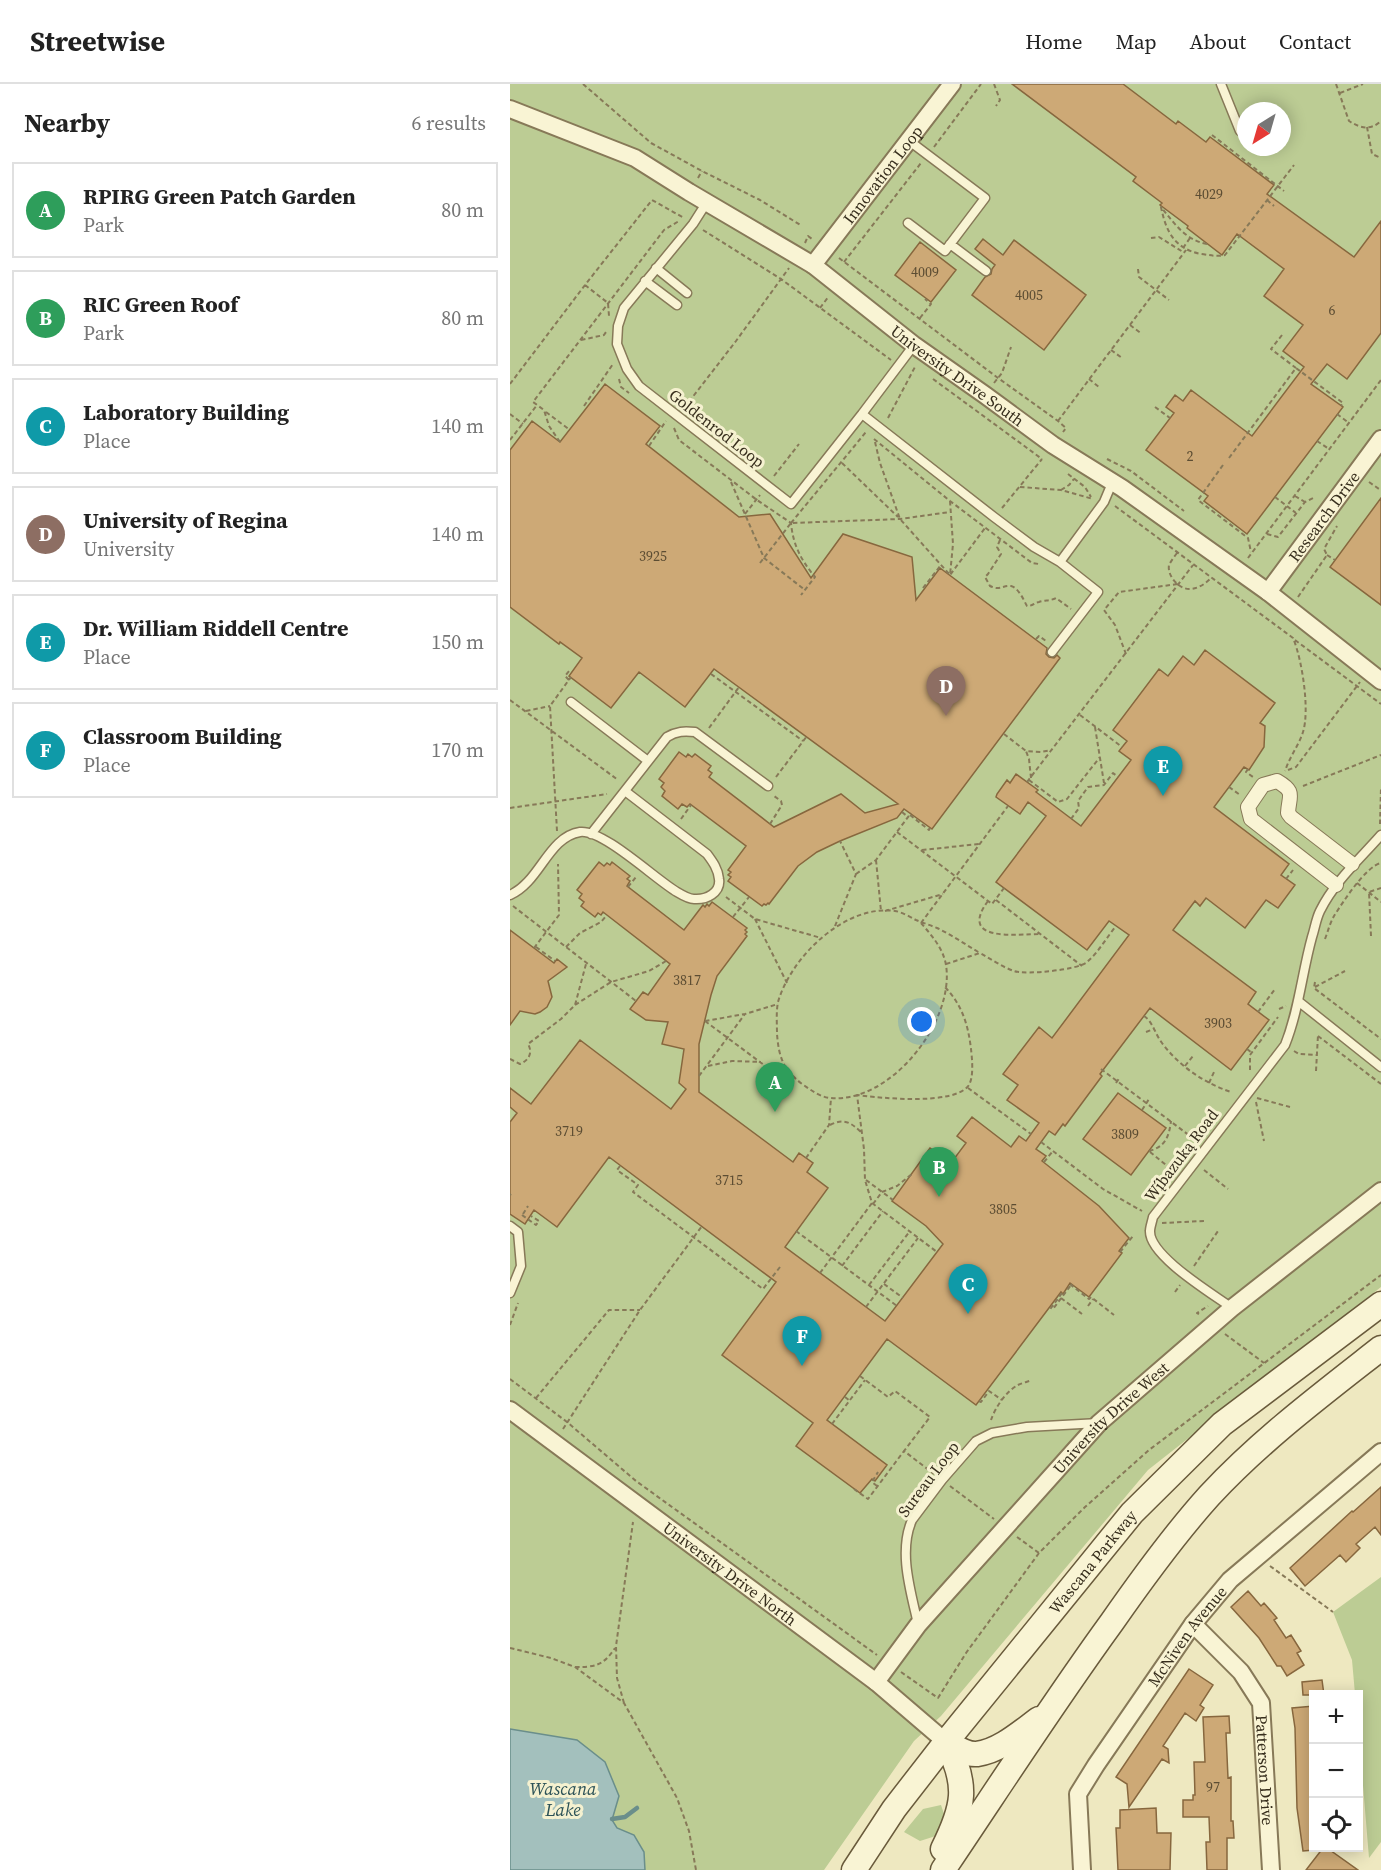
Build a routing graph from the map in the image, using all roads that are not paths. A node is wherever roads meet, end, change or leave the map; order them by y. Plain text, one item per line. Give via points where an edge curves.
1 (952, 84) edge
2 (1221, 84) edge
3 (510, 109) edge
4 (1237, 124) edge
5 (909, 140) junction
6 (707, 201) junction
7 (908, 223) dead end
8 (950, 244) junction
9 (813, 265) junction
10 (656, 268) junction
11 (986, 271) dead end
12 (645, 281) junction
13 (687, 293) dead end
14 (677, 305) dead end
15 (918, 355) junction
16 (862, 414) junction
17 (1381, 440) edge
18 (1112, 483) junction
19 (1060, 562) junction
20 (1272, 586) junction
21 (1052, 652) dead end
22 (1381, 681) edge
23 (571, 702) dead end
24 (648, 761) junction
25 (768, 786) road end
26 (626, 789) junction
27 (591, 834) junction
28 (1380, 836) edge
29 (1353, 864) junction
30 (1336, 885) junction
31 (512, 895) edge
32 (1298, 1001) junction
33 (1381, 1066) edge
34 (1381, 1191) edge
35 (514, 1223) edge
36 (510, 1293) edge
37 (1381, 1304) edge
38 (1232, 1308) junction
39 (1381, 1348) edge
40 (510, 1410) edge
41 (1099, 1423) junction
42 (1381, 1452) edge
43 (1193, 1624) junction
44 (918, 1625) junction
45 (876, 1682) junction
46 (1049, 1712) junction
47 (946, 1742) junction
48 (854, 1870) edge
49 (933, 1870) edge
50 (943, 1870) edge
51 (1082, 1870) edge
52 (1271, 1870) edge

1 - 5 street, Innovation Loop
2 - 4 lane
3 - 6 street, University Drive South via 635,158
5 - 8 lane via 985,198
5 - 9 street, Innovation Loop
6 - 9 street, University Drive South
6 - 10 lane, Goldenrod Loop
7 - 8 lane via 945,251
8 - 11 lane
9 - 15 street, University Drive South
10 - 12 lane, Goldenrod Loop
10 - 13 lane
12 - 14 lane
12 - 16 lane, Goldenrod Loop via 624,308 618,326 617,344 627,369 639,386 791,504
15 - 16 lane, Goldenrod Loop via 901,362
15 - 18 street, University Drive South via 985,395
16 - 19 lane via 1034,547
17 - 20 street, Research Drive
18 - 19 lane via 1104,502
18 - 20 street, University Drive South
19 - 21 lane via 1098,592
20 - 22 street, University Drive South
23 - 24 lane
24 - 25 lane via 667,737 684,730 695,732
24 - 26 lane
26 - 27 lane
26 - 27 lane via 707,854 717,868 717,890 710,897 693,899 677,892 601,837
27 - 31 lane via 570,834 557,844 527,884
28 - 29 lane, Wį́bazuką Road
29 - 30 lane, Wį́bazuką Road
29 - 30 street via 1291,817 1290,792 1281,776 1263,785 1250,802 1251,819
30 - 32 lane, Wį́bazuką Road via 1319,913
32 - 33 lane
32 - 38 lane, Wį́bazuką Road via 1285,1045 1153,1217 1149,1232 1153,1245 1164,1258
34 - 38 street, University Drive West
35 - 36 lane via 521,1266
37 - 47 main road, Wascana Parkway via 1222,1424 1178,1466 1132,1513
38 - 41 street, University Drive West
39 - 46 main road via 1289,1420 1209,1496 1162,1552
40 - 45 street, University Drive North
41 - 44 street, University Drive West
41 - 44 lane, Sureau Loop via 1027,1427 992,1433 976,1441 942,1480 908,1531 910,1583
42 - 43 street, McNiven Avenue via 1230,1580
43 - 51 street, McNiven Avenue via 1078,1794
43 - 52 street, Patterson Drive via 1241,1672 1261,1703
44 - 45 street, University Drive West
45 - 47 street, University Drive North
46 - 47 main road via 1002,1745 976,1754 960,1751
46 - 50 main road
47 - 48 main road, Wascana Parkway via 894,1809
47 - 49 main road via 958,1769 960,1812

